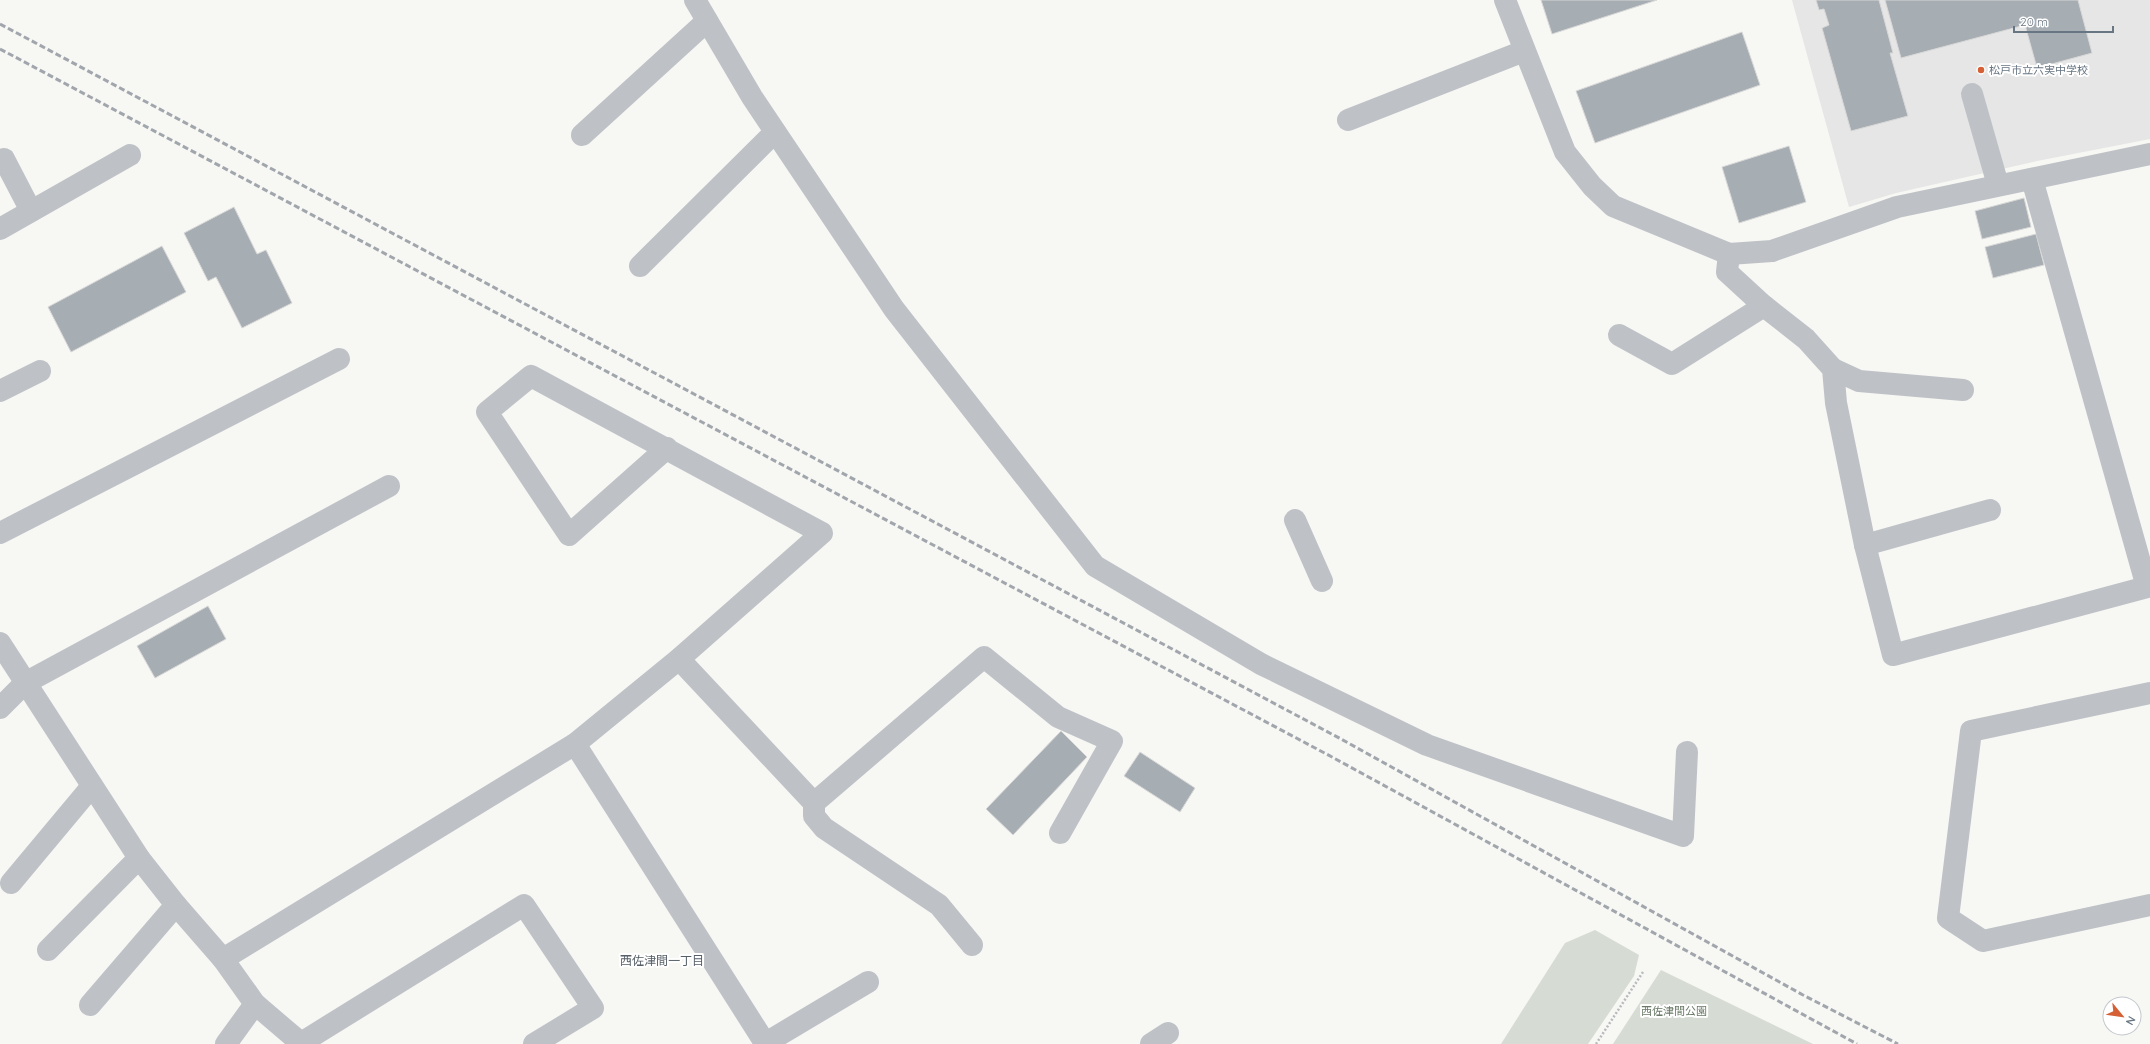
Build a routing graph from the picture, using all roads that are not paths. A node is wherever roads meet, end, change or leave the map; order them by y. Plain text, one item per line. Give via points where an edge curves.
1 (695, 0) edge
2 (1505, 0) edge
3 (707, 21) junction
4 (1524, 51) junction
5 (1972, 94) dead end
6 (1348, 120) dead end
7 (775, 132) junction
8 (582, 135) dead end
9 (2150, 154) edge
10 (130, 155) dead end
11 (0, 161) edge
12 (2032, 180) junction
13 (1998, 185) junction
14 (31, 211) junction
15 (0, 229) edge
16 (1729, 254) junction
17 (640, 266) dead end
18 (1764, 306) junction
19 (1619, 335) dead end
20 (340, 359) dead end
21 (1833, 369) junction
22 (40, 371) dead end
23 (1963, 390) dead end
24 (0, 391) edge
25 (667, 448) junction
26 (389, 486) dead end
27 (1990, 510) dead end
28 (1295, 520) dead end
29 (0, 533) edge
30 (1865, 545) junction
31 (1322, 581) dead end
32 (0, 643) edge
33 (679, 659) junction
34 (25, 683) junction
35 (2150, 693) edge
36 (0, 708) edge
37 (575, 744) junction
38 (1687, 752) dead end
39 (92, 786) junction
40 (814, 803) junction
41 (1060, 833) dead end
42 (139, 858) junction
43 (11, 883) dead end
44 (176, 905) junction
45 (2150, 905) edge
46 (972, 945) dead end
47 (48, 950) dead end
48 (223, 959) junction
49 (868, 982) dead end
50 (255, 1004) junction
51 (90, 1005) dead end
52 (226, 1044) edge
53 (301, 1044) edge
54 (534, 1044) edge
55 (764, 1044) edge

1 - 3 street
2 - 4 street
3 - 7 street
3 - 8 street
4 - 6 street
4 - 16 street via 1565,152 1592,186 1613,206
5 - 13 street
7 - 17 street
7 - 38 street via 894,310 1095,566 1261,664 1427,745 1683,836
9 - 12 street
10 - 14 street
11 - 14 street via 4,159
12 - 13 street
12 - 30 street via 2147,587 1893,655
13 - 16 street via 1897,207 1772,251
14 - 15 street
16 - 18 street via 1727,272
18 - 19 street via 1672,364
18 - 21 street via 1806,339
20 - 29 street
21 - 23 street via 1859,381
21 - 30 street via 1836,402
22 - 24 street
25 - 25 street via 531,376 487,412 568,535
25 - 33 street via 822,534
26 - 34 street
27 - 30 street
28 - 31 street
32 - 34 street
33 - 37 street
33 - 40 street
34 - 36 street
34 - 39 street
35 - 45 street via 1971,731 1948,918 1983,941
37 - 48 street
37 - 55 street
39 - 42 street
39 - 43 street
40 - 41 street via 984,658 1058,717 1112,741
40 - 46 street via 814,816 824,828 939,905
42 - 44 street
42 - 47 street
44 - 48 street
44 - 51 street
48 - 50 street
49 - 55 street
50 - 52 street
50 - 53 street
53 - 54 street via 524,905 593,1008

